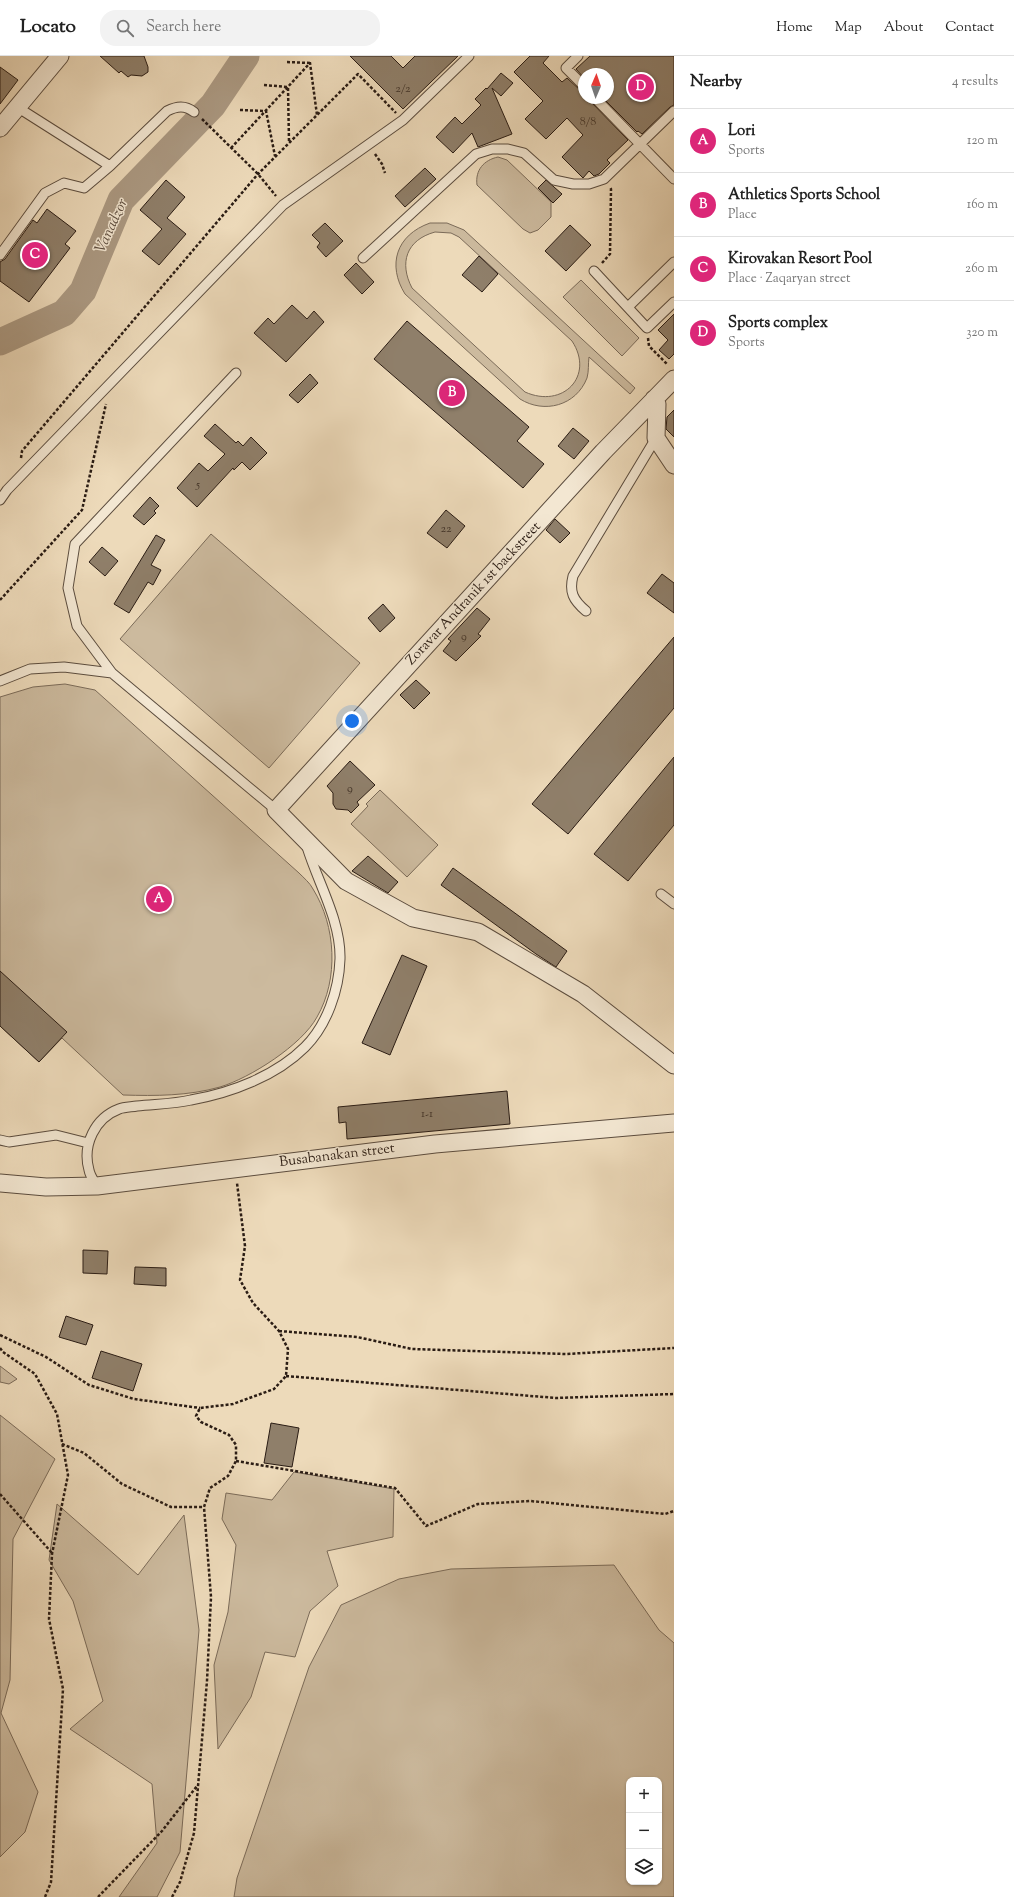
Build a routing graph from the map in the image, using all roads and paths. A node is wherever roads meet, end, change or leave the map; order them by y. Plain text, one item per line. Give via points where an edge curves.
1 (60, 56) edge
2 (469, 56) edge
3 (578, 56) edge
4 (286, 62) dead end
5 (310, 64) junction
6 (578, 80) edge
7 (264, 85) dead end
8 (288, 87) junction
9 (601, 104) edge
10 (17, 107) junction
11 (240, 110) dead end
12 (266, 111) junction
13 (394, 111) dead end
14 (674, 111) edge
15 (194, 112) dead end
16 (317, 115) junction
17 (210, 126) dead end
18 (0, 128) edge
19 (289, 143) junction
20 (640, 144) junction
21 (232, 148) junction
22 (372, 151) dead end
23 (275, 157) junction
24 (110, 166) junction
25 (385, 173) dead end
26 (258, 174) junction
27 (604, 179) junction
28 (674, 179) edge
29 (283, 205) junction
30 (0, 255) edge
31 (363, 258) dead end
32 (674, 262) edge
33 (594, 271) joint
34 (674, 302) edge
35 (628, 307) junction
36 (648, 328) junction
37 (674, 370) edge
38 (236, 373) dead end
39 (674, 379) edge
40 (111, 384) junction
41 (654, 400) junction
42 (656, 438) junction
43 (674, 465) edge
44 (30, 468) junction
45 (4, 488) edge
46 (0, 500) edge
47 (0, 600) edge
48 (586, 611) dead end
49 (112, 673) junction
50 (0, 680) edge
51 (276, 810) junction
52 (305, 840) junction
53 (661, 894) dead end
54 (674, 904) edge
55 (674, 1064) edge
56 (674, 1123) edge
57 (0, 1140) edge
58 (88, 1144) junction
59 (236, 1168) junction
60 (0, 1184) edge
61 (97, 1186) junction
62 (279, 1330) junction
63 (0, 1335) edge
64 (0, 1348) edge
65 (674, 1348) edge
66 (286, 1376) junction
67 (674, 1394) edge
68 (200, 1408) junction
69 (62, 1444) junction
70 (236, 1461) junction
71 (0, 1494) edge
72 (204, 1507) junction
73 (674, 1510) edge
74 (52, 1554) junction
75 (198, 1785) junction
76 (45, 1897) edge
77 (98, 1897) edge
78 (172, 1897) edge

1 - 10 street
2 - 29 lane via 404,120
3 - 6 lane via 566,68
4 - 5 path
5 - 8 path
5 - 16 path
7 - 8 path
8 - 12 path
8 - 19 path
9 - 20 lane
10 - 18 street
10 - 24 lane
11 - 12 path
12 - 21 path
12 - 23 path
13 - 16 path via 358,74
14 - 20 lane
15 - 24 lane via 178,106 167,111
16 - 19 path
17 - 21 path
19 - 23 path
20 - 27 lane
20 - 28 lane
21 - 26 path
22 - 25 path
23 - 26 path
24 - 30 lane via 84,188 64,183 45,193
26 - 29 path
26 - 44 path via 22,451 21,461
27 - 31 lane via 589,184 554,180 524,153 508,149 492,149 476,154
27 - 33 path via 612,189 610,254
29 - 40 lane
32 - 35 lane
33 - 35 lane
34 - 36 lane
35 - 36 lane
36 - 37 path via 648,346
38 - 49 lane via 75,544 68,588 77,626
39 - 41 street, Zoravar Andranik 1st backstreet
40 - 44 lane
40 - 47 path via 82,510
41 - 42 street
41 - 51 street, Zoravar Andranik 1st backstreet via 603,452
42 - 43 street
42 - 48 lane via 573,576 570,588 577,603
44 - 45 lane
45 - 46 lane
49 - 50 lane via 64,667 30,670
49 - 51 lane
51 - 52 street
52 - 55 street via 346,880 413,918 478,932 583,994
52 - 58 lane via 337,930 340,959 337,988 323,1023 305,1047 278,1069 222,1093 190,1101 120,1108 104,1117
53 - 54 lane
56 - 59 street, Busabanakan street via 435,1144
57 - 58 lane via 9,1142 56,1135
58 - 61 lane via 86,1156 89,1172
59 - 61 street, Busabanakan street
59 - 62 path via 245,1246 240,1280 253,1303
60 - 61 street, Busabanakan street via 46,1187
62 - 65 path via 357,1337 412,1349 566,1354
62 - 66 path via 288,1349
63 - 68 path via 46,1357 89,1385 134,1399
64 - 69 path via 35,1374 57,1414
66 - 67 path via 556,1398
66 - 68 path via 274,1389 233,1404
68 - 70 path via 196,1416 201,1422 229,1435 236,1445
69 - 72 path via 84,1453 122,1484 171,1507
69 - 74 path via 68,1475
70 - 72 path via 228,1476 210,1488
70 - 73 path via 395,1488 426,1526 478,1504 530,1501 665,1514
71 - 74 path
72 - 75 path via 210,1597 207,1681
74 - 76 path via 49,1620 63,1689 51,1882
75 - 77 path via 162,1831
75 - 78 path via 194,1833 180,1882

